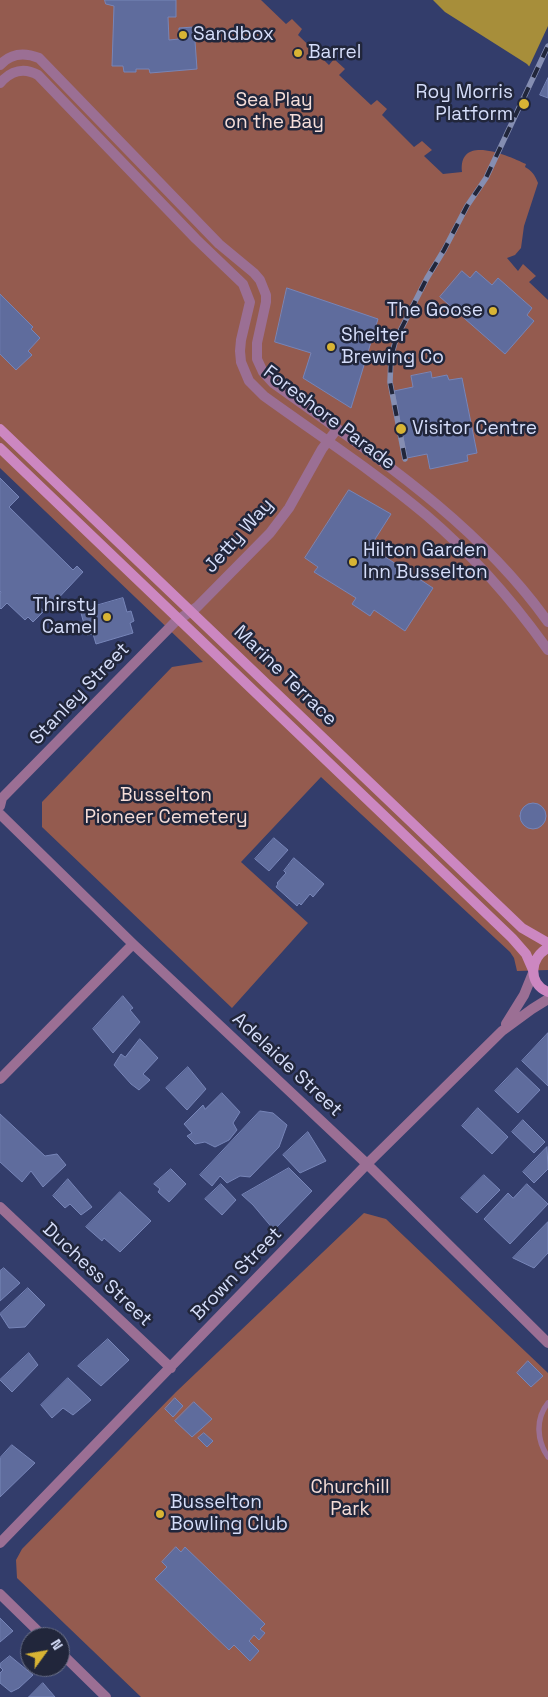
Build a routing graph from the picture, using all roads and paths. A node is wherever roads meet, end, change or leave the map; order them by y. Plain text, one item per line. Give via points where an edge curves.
1 (0, 65) edge
2 (0, 83) edge
3 (337, 428) junction
4 (0, 430) edge
5 (328, 442) junction
6 (0, 448) edge
7 (191, 611) junction
8 (179, 619) junction
9 (548, 622) edge
10 (548, 650) edge
11 (0, 806) edge
12 (0, 814) edge
13 (548, 943) edge
14 (133, 944) junction
15 (548, 948) edge
16 (533, 972) junction
17 (548, 992) edge
18 (548, 999) edge
19 (502, 1031) junction
20 (0, 1079) edge
21 (367, 1164) junction
22 (0, 1207) edge
23 (548, 1343) edge
24 (171, 1368) junction
25 (548, 1403) edge
26 (548, 1457) edge
27 (0, 1543) edge
28 (0, 1594) edge
29 (34, 1627) edge
30 (70, 1662) edge
31 (106, 1697) edge

1 - 3 street, Foreshore Parade via 23,54 39,58 219,244 254,273 264,288 266,302 256,351 259,366 268,378
2 - 5 street, Foreshore Parade via 9,74 21,70 42,79 196,239 240,280 250,302 240,351 244,372 256,390
3 - 5 street, Jetty Way
3 - 9 street, Foreshore Parade via 414,484 455,519 508,572
4 - 7 street, Marine Terrace
5 - 7 street, Jetty Way via 270,533
5 - 10 street, Foreshore Parade via 404,497 444,531 496,583
6 - 8 street, Marine Terrace
7 - 8 street, Stanley Street
7 - 13 street, Marine Terrace via 522,928
8 - 11 street, Stanley Street via 2,798
8 - 16 street, Marine Terrace via 512,938 526,954
12 - 14 street, Adelaide Street
14 - 20 street
14 - 21 street, Adelaide Street
15 - 16 street via 537,956
16 - 17 street, Marine Terrace via 539,985
16 - 19 street, Brown Street via 524,995
18 - 19 street, Brown Street
19 - 21 street, Brown Street
21 - 23 street, Adelaide Street
21 - 24 street, Brown Street
22 - 24 street, Duchess Street
24 - 27 street, Brown Street
25 - 26 lane via 542,1414 539,1434
28 - 29 street
30 - 31 street

